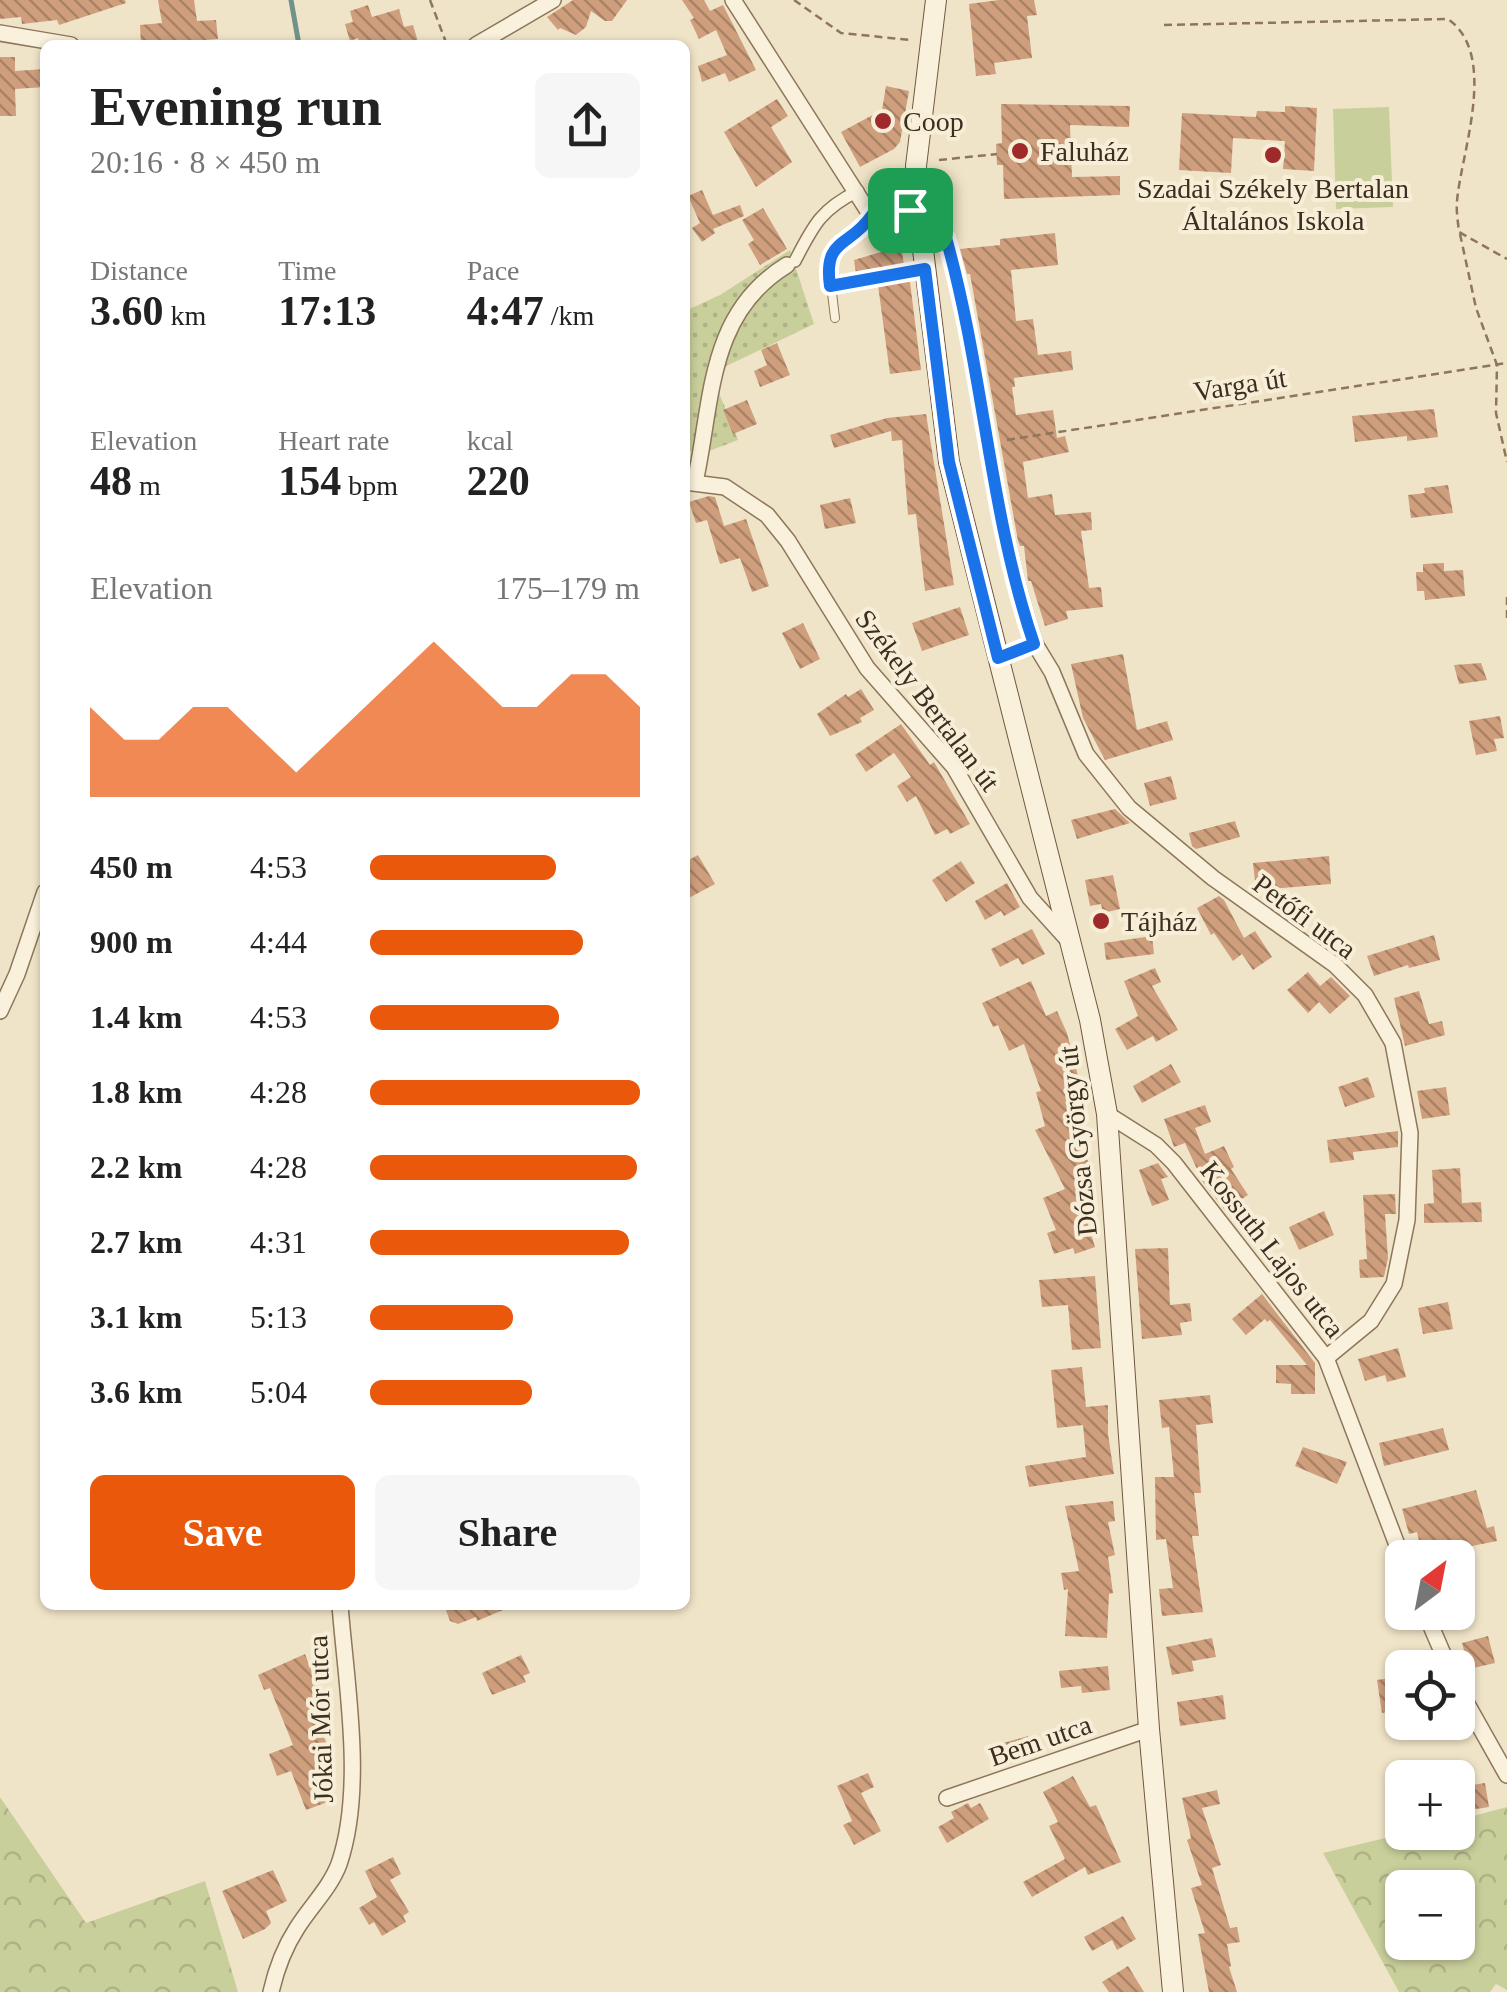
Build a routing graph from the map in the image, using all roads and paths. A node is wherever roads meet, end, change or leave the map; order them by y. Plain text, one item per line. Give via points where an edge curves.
1 (430, 0) edge
2 (553, 0) edge
3 (733, 0) edge
4 (794, 0) edge
5 (936, 0) edge
6 (1164, 26) dead end
7 (0, 34) edge
8 (40, 40) edge
9 (445, 40) edge
10 (485, 40) edge
11 (932, 41) junction
12 (997, 154) dead end
13 (933, 160) dead end
14 (858, 190) junction
15 (918, 209) junction
16 (872, 215) junction
17 (1459, 232) junction
18 (922, 241) junction
19 (1507, 259) edge
20 (791, 263) joint
21 (925, 269) junction
22 (830, 286) junction
23 (835, 318) dead end
24 (1507, 363) edge
25 (1496, 365) junction
26 (990, 443) junction
27 (1507, 462) edge
28 (690, 482) edge
29 (1507, 596) edge
30 (1507, 623) edge
31 (1034, 644) junction
32 (998, 658) junction
33 (40, 907) edge
34 (1068, 940) junction
35 (0, 1011) edge
36 (1107, 1114) junction
37 (1326, 1358) junction
38 (1395, 1540) edge
39 (340, 1610) edge
40 (1475, 1718) edge
41 (1148, 1729) junction
42 (1507, 1775) edge
43 (947, 1798) dead end
44 (271, 1992) edge
45 (1173, 1992) edge

1 - 9 path
2 - 10 street
3 - 14 street
4 - 11 path via 841,33
5 - 11 main road, Dózsa György út
6 - 17 path via 1448,19 1462,32 1474,85 1456,203
7 - 8 street
11 - 15 main road, Dózsa György út via 916,166
12 - 13 path
14 - 16 street
14 - 20 street via 821,215
15 - 16 street
15 - 18 main road, Dózsa György út
16 - 22 lane via 830,256
17 - 19 path
17 - 25 path
18 - 21 main road, Dózsa György út
18 - 26 street via 946,238
20 - 28 street via 754,290 718,355
21 - 22 lane
21 - 32 main road, Dózsa György út via 949,462
22 - 23 lane
24 - 25 path, Varga út
25 - 26 path, Varga út
25 - 27 path via 1496,414
26 - 31 street via 1002,530
28 - 34 street, Székely Bertalan út via 725,488 767,515 866,668 954,767 1030,898
29 - 30 path
31 - 32 street
31 - 37 street, Petőfi utca via 1086,754 1128,808 1336,965 1365,995 1393,1043 1410,1133 1407,1220 1394,1284 1371,1321
32 - 34 main road, Dózsa György út
33 - 35 street
34 - 36 main road, Dózsa György út
36 - 37 street, Kossuth Lajos utca via 1174,1163
36 - 41 main road, Dózsa György út
37 - 38 street, Kossuth Lajos utca
39 - 44 street, Jókai Mór utca via 350,1808 340,1863 295,1931
40 - 42 street
41 - 43 street, Bem utca
41 - 45 main road, Dózsa György út

